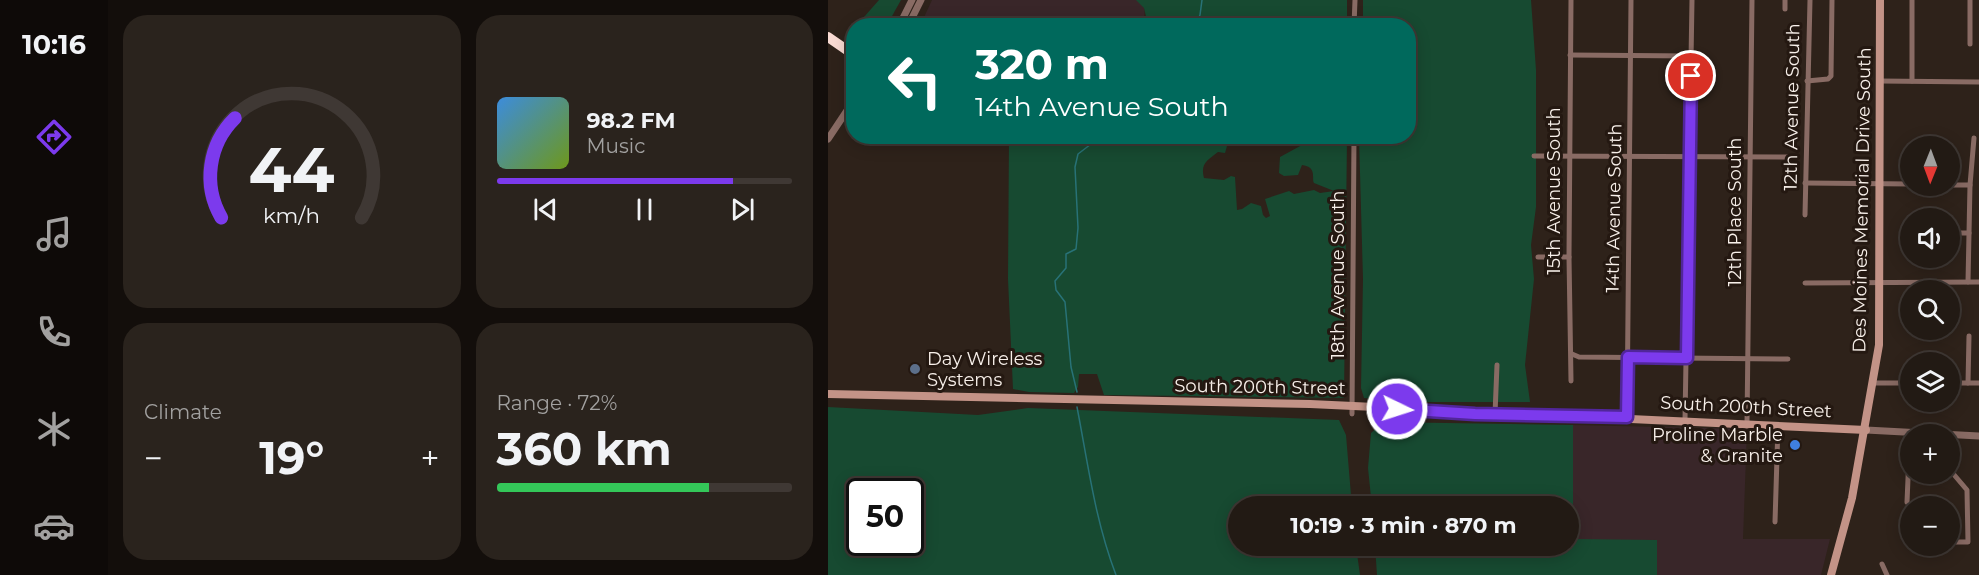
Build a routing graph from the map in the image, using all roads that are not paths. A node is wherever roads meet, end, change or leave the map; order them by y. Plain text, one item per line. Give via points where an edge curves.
1 (912, 0) edge
2 (921, 0) edge
3 (1355, 0) edge
4 (1571, 0) edge
5 (1631, 0) edge
6 (1692, 0) edge
7 (1752, 0) edge
8 (1785, 0) edge
9 (1810, 0) edge
10 (1832, 0) edge
11 (1880, 0) edge
12 (1912, 0) edge
13 (1970, 0) edge
14 (1785, 9) dead end
15 (903, 18) edge
16 (913, 18) edge
17 (1354, 18) edge
18 (828, 37) edge
19 (1970, 44) dead end
20 (846, 50) edge
21 (1570, 55) junction
22 (1630, 55) junction
23 (1692, 56) junction
24 (1806, 81) junction
25 (1881, 81) junction
26 (1912, 81) junction
27 (1979, 82) edge
28 (846, 111) edge
29 (829, 137) edge
30 (1974, 138) dead end
31 (1354, 144) edge
32 (1534, 156) dead end
33 (1570, 156) junction
34 (1630, 156) junction
35 (1690, 156) junction
36 (1790, 157) dead end
37 (1750, 158) junction
38 (1805, 183) junction
39 (1880, 184) junction
40 (1900, 184) edge
41 (1960, 184) edge
42 (1970, 185) junction
43 (1805, 215) dead end
44 (1960, 233) edge
45 (1969, 233) junction
46 (1538, 257) dead end
47 (1569, 257) junction
48 (1880, 282) junction
49 (1968, 282) junction
50 (1979, 282) edge
51 (1805, 283) dead end
52 (1969, 336) dead end
53 (1572, 354) junction
54 (1628, 357) junction
55 (1687, 358) junction
56 (1749, 358) junction
57 (1788, 359) dead end
58 (1497, 365) dead end
59 (1571, 381) dead end
60 (1873, 383) junction
61 (1900, 383) edge
62 (1960, 383) edge
63 (1968, 383) junction
64 (1979, 383) edge
65 (828, 394) edge
66 (1352, 410) junction
67 (1495, 414) junction
68 (1627, 417) junction
69 (1685, 420) junction
70 (1747, 423) junction
71 (1778, 425) junction
72 (1866, 430) junction
73 (1900, 432) edge
74 (1960, 435) edge
75 (1979, 436) edge
76 (1960, 482) edge
77 (1775, 522) dead end
78 (1960, 542) edge
79 (1882, 564) dead end
80 (1831, 575) edge
81 (1887, 575) edge

1 - 15 street
2 - 16 street
3 - 17 street
4 - 21 street, 15th Avenue South
5 - 22 street, 14th Avenue South
6 - 23 street
7 - 37 street, 12th Place South
8 - 14 street
9 - 24 street, 12th Avenue South
10 - 24 street via 1831,76
11 - 25 main road, Des Moines Memorial Drive South
12 - 26 street
13 - 19 street
18 - 20 highway
21 - 22 street
21 - 33 street, 15th Avenue South
22 - 23 street
22 - 34 street, 14th Avenue South
23 - 35 street
24 - 38 street, 12th Avenue South
25 - 26 street
25 - 39 main road, Des Moines Memorial Drive South
26 - 27 street
28 - 29 street
30 - 42 street
31 - 66 street, 18th Avenue South
32 - 33 street
33 - 34 street
33 - 47 street, 15th Avenue South
34 - 35 street
34 - 54 street, 14th Avenue South
35 - 37 street
35 - 55 street
36 - 37 street
37 - 56 street, 12th Place South
38 - 39 street
38 - 43 street, 12th Avenue South
39 - 40 street
39 - 48 main road, Des Moines Memorial Drive South
41 - 42 street
42 - 45 street
44 - 45 street
45 - 49 street
46 - 47 street
47 - 53 street, 15th Avenue South
48 - 49 street
48 - 51 street
48 - 60 main road, Des Moines Memorial Drive South via 1879,345
49 - 50 street
52 - 63 street
53 - 54 street
53 - 59 street, 15th Avenue South
54 - 55 street
54 - 68 street, 14th Avenue South
55 - 56 street
55 - 69 street
56 - 57 street
56 - 70 street, 12th Place South
58 - 67 street
60 - 61 street
60 - 72 main road, Des Moines Memorial Drive South
62 - 63 street
63 - 64 street
65 - 66 main road, South 200th Street
66 - 67 main road, South 200th Street
67 - 68 main road, South 200th Street
68 - 69 main road, South 200th Street
69 - 70 main road, South 200th Street
70 - 71 main road, South 200th Street
71 - 72 main road, South 200th Street
71 - 77 street
72 - 73 street, South 200th Street
72 - 80 main road, Des Moines Memorial Drive South via 1845,530
74 - 75 street, South 200th Street
76 - 78 street via 1967,490 1968,542
79 - 81 street

